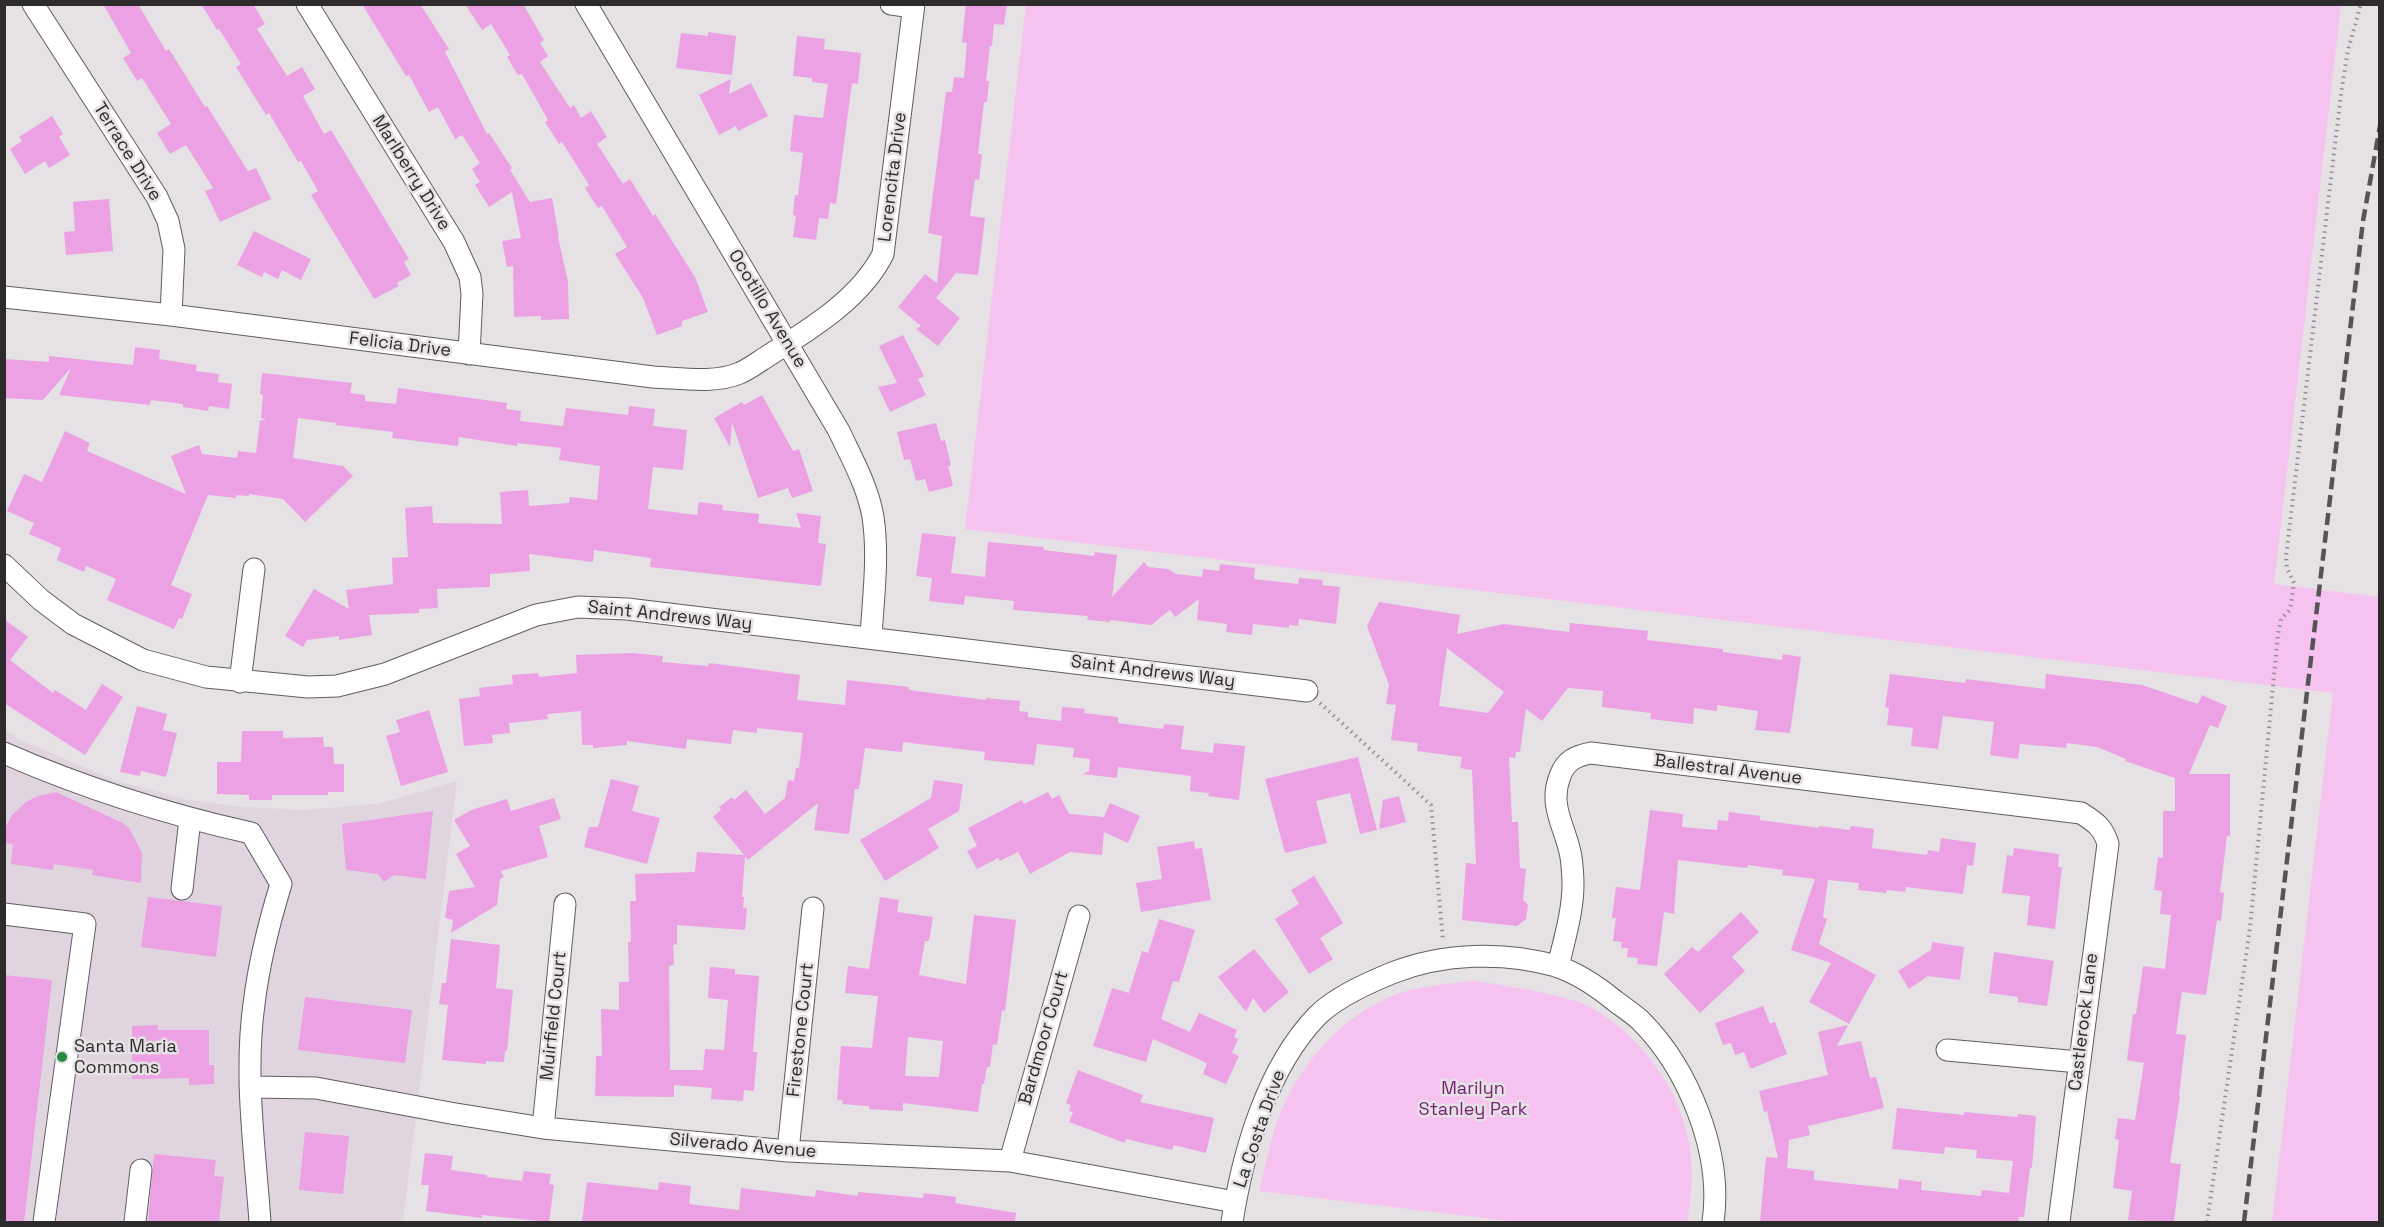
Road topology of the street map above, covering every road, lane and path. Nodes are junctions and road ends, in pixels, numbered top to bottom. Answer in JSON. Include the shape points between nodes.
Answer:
{"nodes":[{"id":1,"x":33,"y":4,"type":"edge"},
{"id":2,"x":307,"y":4,"type":"edge"},
{"id":3,"x":891,"y":4,"type":"edge"},
{"id":4,"x":2361,"y":4,"type":"edge"},
{"id":5,"x":914,"y":6,"type":"edge"},
{"id":6,"x":595,"y":8,"type":"edge"},
{"id":7,"x":4,"y":297,"type":"edge"},
{"id":8,"x":171,"y":315,"type":"junction"},
{"id":9,"x":788,"y":343,"type":"junction"},
{"id":10,"x":469,"y":354,"type":"junction"},
{"id":11,"x":4,"y":565,"type":"edge"},
{"id":12,"x":254,"y":569,"type":"dead end"},
{"id":13,"x":871,"y":638,"type":"junction"},
{"id":14,"x":240,"y":682,"type":"junction"},
{"id":15,"x":1307,"y":691,"type":"joint"},
{"id":16,"x":4,"y":753,"type":"edge"},
{"id":17,"x":190,"y":819,"type":"junction"},
{"id":18,"x":2099,"y":824,"type":"joint"},
{"id":19,"x":182,"y":889,"type":"dead end"},
{"id":20,"x":565,"y":904,"type":"dead end"},
{"id":21,"x":813,"y":908,"type":"dead end"},
{"id":22,"x":4,"y":914,"type":"edge"},
{"id":23,"x":1079,"y":916,"type":"dead end"},
{"id":24,"x":1444,"y":960,"type":"junction"},
{"id":25,"x":1558,"y":967,"type":"junction"},
{"id":26,"x":1947,"y":1050,"type":"dead end"},
{"id":27,"x":2079,"y":1062,"type":"junction"},
{"id":28,"x":250,"y":1087,"type":"junction"},
{"id":29,"x":543,"y":1128,"type":"junction"},
{"id":30,"x":788,"y":1151,"type":"junction"},
{"id":31,"x":1010,"y":1161,"type":"junction"},
{"id":32,"x":141,"y":1170,"type":"dead end"},
{"id":33,"x":1233,"y":1212,"type":"edge"},
{"id":34,"x":44,"y":1222,"type":"edge"},
{"id":35,"x":135,"y":1222,"type":"edge"},
{"id":36,"x":260,"y":1222,"type":"edge"},
{"id":37,"x":1713,"y":1222,"type":"edge"},
{"id":38,"x":2059,"y":1222,"type":"edge"},
{"id":39,"x":2207,"y":1222,"type":"edge"}],
"edges":[{"from":1,"to":8,"type":"street","name":"Terrace Drive","via":[[157,197],[174,249]]},
{"from":2,"to":10,"type":"street","name":"Marlberry Drive","via":[[454,242],[470,277]]},
{"from":3,"to":5,"type":"street"},
{"from":4,"to":39,"type":"path","via":[[2341,94],[2286,556],[2294,583],[2293,597],[2278,634],[2250,928]]},
{"from":5,"to":9,"type":"street","name":"Lorencita Drive","via":[[883,254],[874,272],[842,304]]},
{"from":6,"to":9,"type":"street","name":"Ocotillo Avenue"},
{"from":7,"to":8,"type":"street","name":"Felicia Drive"},
{"from":8,"to":10,"type":"street","name":"Felicia Drive"},
{"from":9,"to":10,"type":"street","name":"Felicia Drive","via":[[740,373],[715,379],[653,377]]},
{"from":9,"to":13,"type":"street","name":"Ocotillo Avenue","via":[[839,431],[865,488],[873,517],[876,555]]},
{"from":11,"to":14,"type":"street","name":"Saint Andrews Way","via":[[73,624],[143,660]]},
{"from":12,"to":14,"type":"street"},
{"from":13,"to":14,"type":"street","name":"Saint Andrews Way","via":[[627,609],[578,607],[536,615],[385,674],[337,686]]},
{"from":13,"to":15,"type":"street","name":"Saint Andrews Way"},
{"from":15,"to":24,"type":"path","via":[[1431,805]]},
{"from":16,"to":17,"type":"street","via":[[66,780]]},
{"from":17,"to":19,"type":"street"},
{"from":17,"to":28,"type":"street","via":[[251,833],[281,884],[267,931],[254,1005]]},
{"from":18,"to":25,"type":"street","name":"Ballestral Avenue","via":[[2081,813],[1591,753],[1575,757],[1564,766],[1555,788],[1557,812],[1571,856],[1573,886]]},
{"from":18,"to":27,"type":"street","name":"Castlerock Lane","via":[[2108,844]]},
{"from":20,"to":29,"type":"street","name":"Muirfield Court"},
{"from":21,"to":30,"type":"street","name":"Firestone Court"},
{"from":22,"to":34,"type":"street","via":[[85,924]]},
{"from":23,"to":31,"type":"street","name":"Bardmoor Court"},
{"from":24,"to":25,"type":"street","name":"La Costa Drive","via":[[1466,956],[1520,958]]},
{"from":24,"to":33,"type":"street","name":"La Costa Drive","via":[[1414,965],[1363,985],[1319,1014],[1291,1047],[1272,1082]]},
{"from":25,"to":37,"type":"street","name":"La Costa Drive","via":[[1598,988],[1640,1020],[1673,1061],[1698,1108],[1712,1158]]},
{"from":26,"to":27,"type":"street"},
{"from":27,"to":38,"type":"street","name":"Castlerock Lane"},
{"from":28,"to":29,"type":"street","name":"Silverado Avenue","via":[[316,1088]]},
{"from":28,"to":36,"type":"street"},
{"from":29,"to":30,"type":"street","name":"Silverado Avenue"},
{"from":30,"to":31,"type":"street","name":"Silverado Avenue"},
{"from":31,"to":33,"type":"street","name":"Silverado Avenue"},
{"from":32,"to":35,"type":"street"}]}
